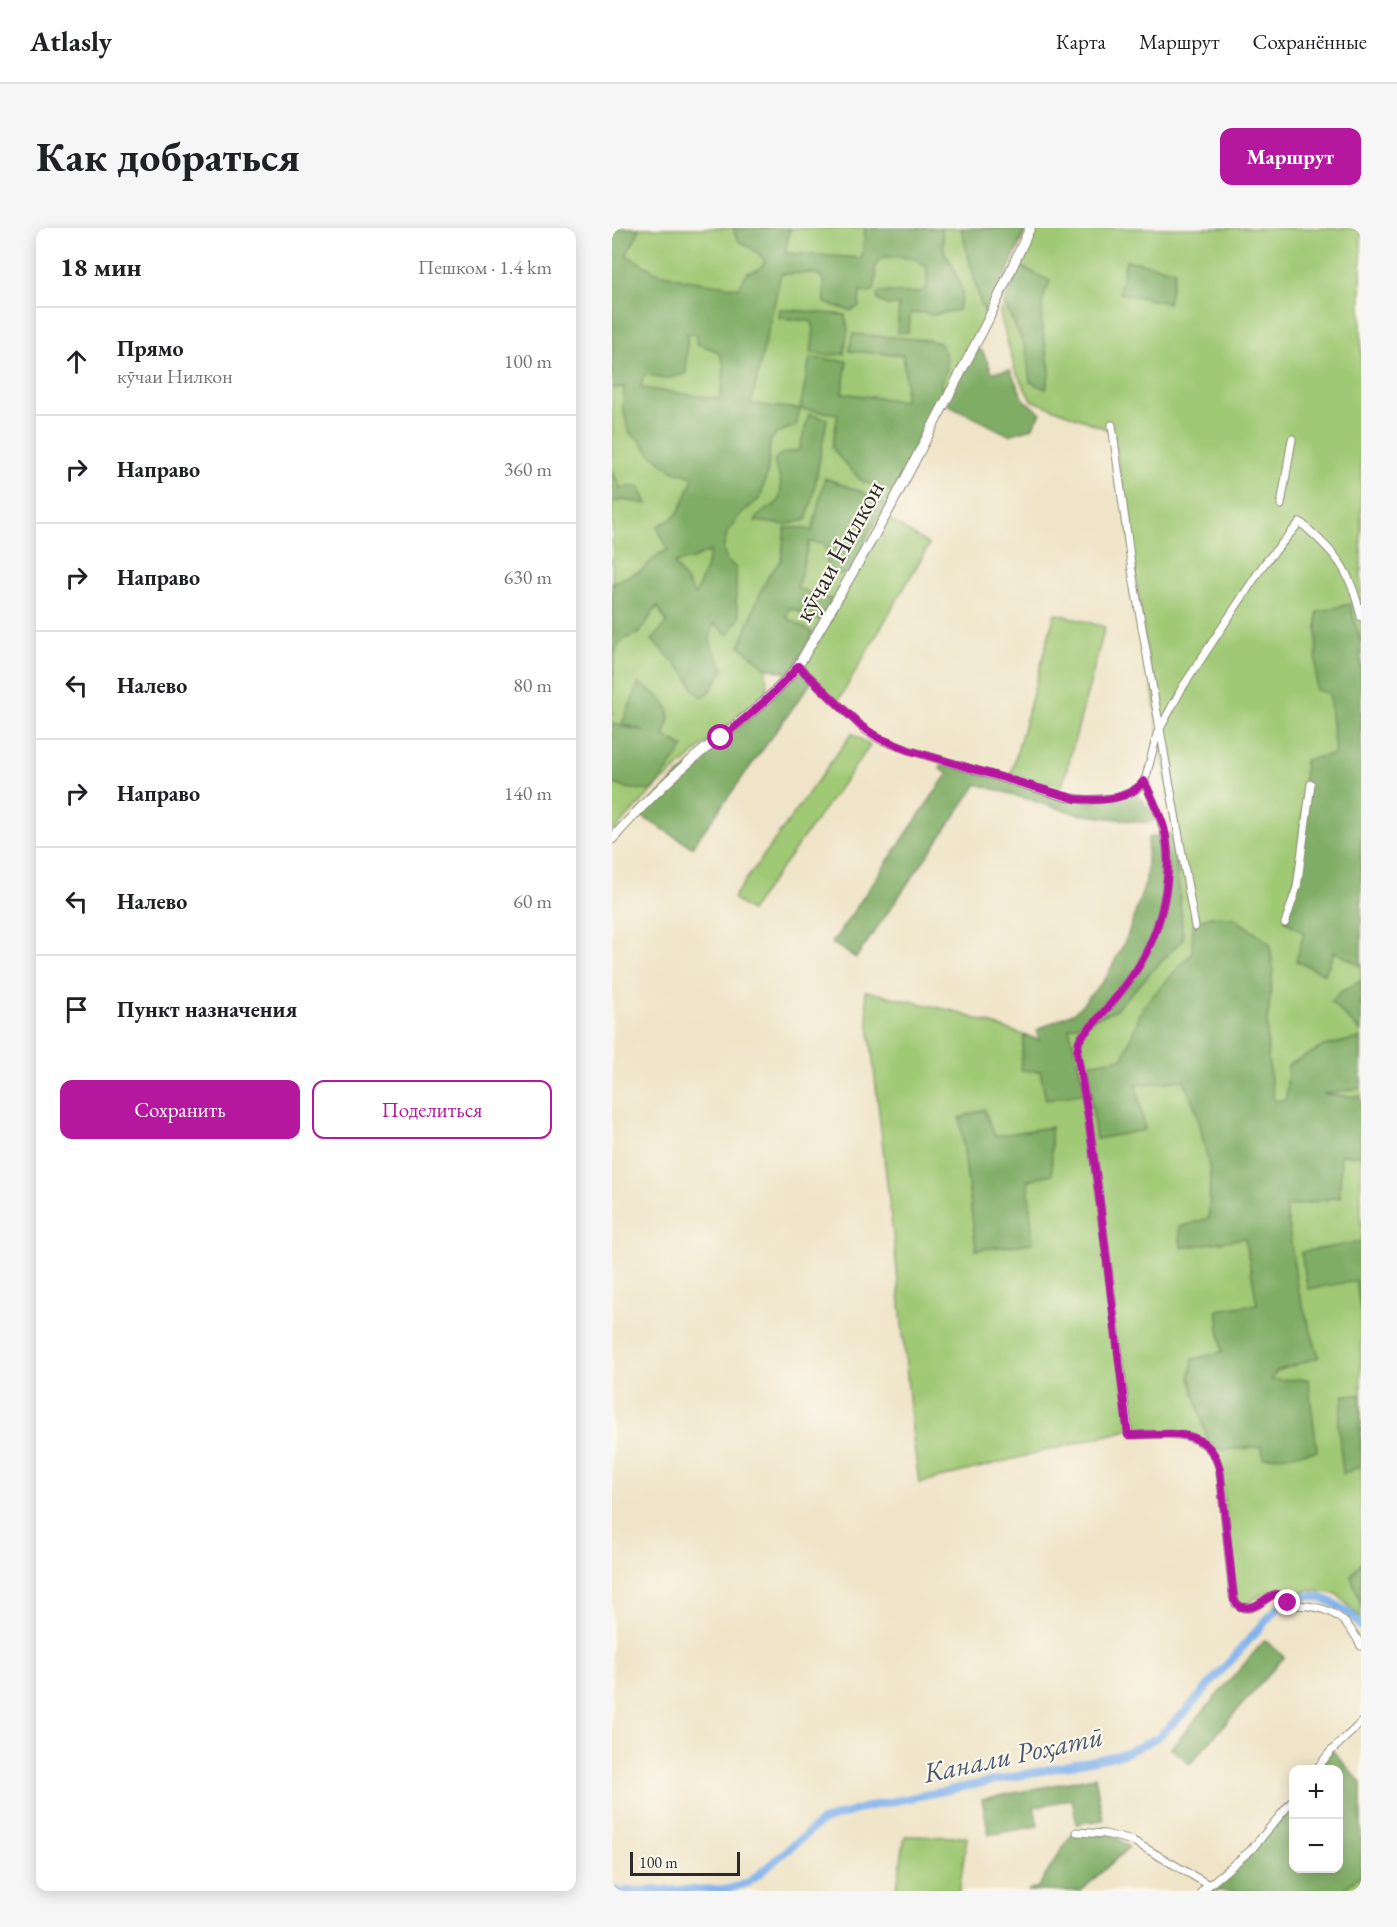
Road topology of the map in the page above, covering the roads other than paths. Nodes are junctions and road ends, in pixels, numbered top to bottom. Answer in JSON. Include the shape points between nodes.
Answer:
{"nodes":[{"id":1,"x":1030,"y":228,"type":"edge"},
{"id":2,"x":1112,"y":425,"type":"dead end"},
{"id":3,"x":1292,"y":440,"type":"dead end"},
{"id":4,"x":1281,"y":505,"type":"dead end"},
{"id":5,"x":1361,"y":617,"type":"edge"},
{"id":6,"x":798,"y":666,"type":"junction"},
{"id":7,"x":1160,"y":727,"type":"junction"},
{"id":8,"x":1144,"y":781,"type":"junction"},
{"id":9,"x":1311,"y":784,"type":"dead end"},
{"id":10,"x":612,"y":839,"type":"edge"},
{"id":11,"x":1285,"y":923,"type":"dead end"},
{"id":12,"x":1195,"y":927,"type":"dead end"},
{"id":13,"x":1361,"y":1646,"type":"edge"},
{"id":14,"x":1361,"y":1723,"type":"edge"},
{"id":15,"x":1320,"y":1765,"type":"edge"},
{"id":16,"x":1289,"y":1804,"type":"edge"},
{"id":17,"x":1077,"y":1832,"type":"dead end"},
{"id":18,"x":1209,"y":1885,"type":"junction"},
{"id":19,"x":1202,"y":1891,"type":"edge"}],
"edges":[{"from":1,"to":6,"type":"street","name":"кӯчаи Нилкон","via":[[988,320],[889,510]]},
{"from":2,"to":7,"type":"street","via":[[1132,571]]},
{"from":3,"to":4,"type":"street"},
{"from":5,"to":7,"type":"street","via":[[1355,592],[1339,560],[1300,522],[1264,564]]},
{"from":6,"to":8,"type":"street","via":[[865,730],[908,750],[1076,799],[1121,796]]},
{"from":6,"to":10,"type":"street","name":"кӯчаи Нилкон","via":[[761,705],[660,788]]},
{"from":7,"to":8,"type":"street"},
{"from":7,"to":12,"type":"street"},
{"from":8,"to":13,"type":"street","via":[[1162,824],[1169,860],[1160,920],[1137,970],[1083,1035],[1077,1052],[1128,1435],[1187,1436],[1211,1448],[1220,1471],[1234,1600],[1239,1606],[1250,1609],[1277,1594],[1289,1605],[1315,1606],[1336,1615]]},
{"from":9,"to":11,"type":"street","via":[[1298,887]]},
{"from":14,"to":15,"type":"street"},
{"from":16,"to":18,"type":"street","via":[[1251,1850]]},
{"from":17,"to":18,"type":"street","via":[[1133,1841]]},
{"from":18,"to":19,"type":"street"}]}
